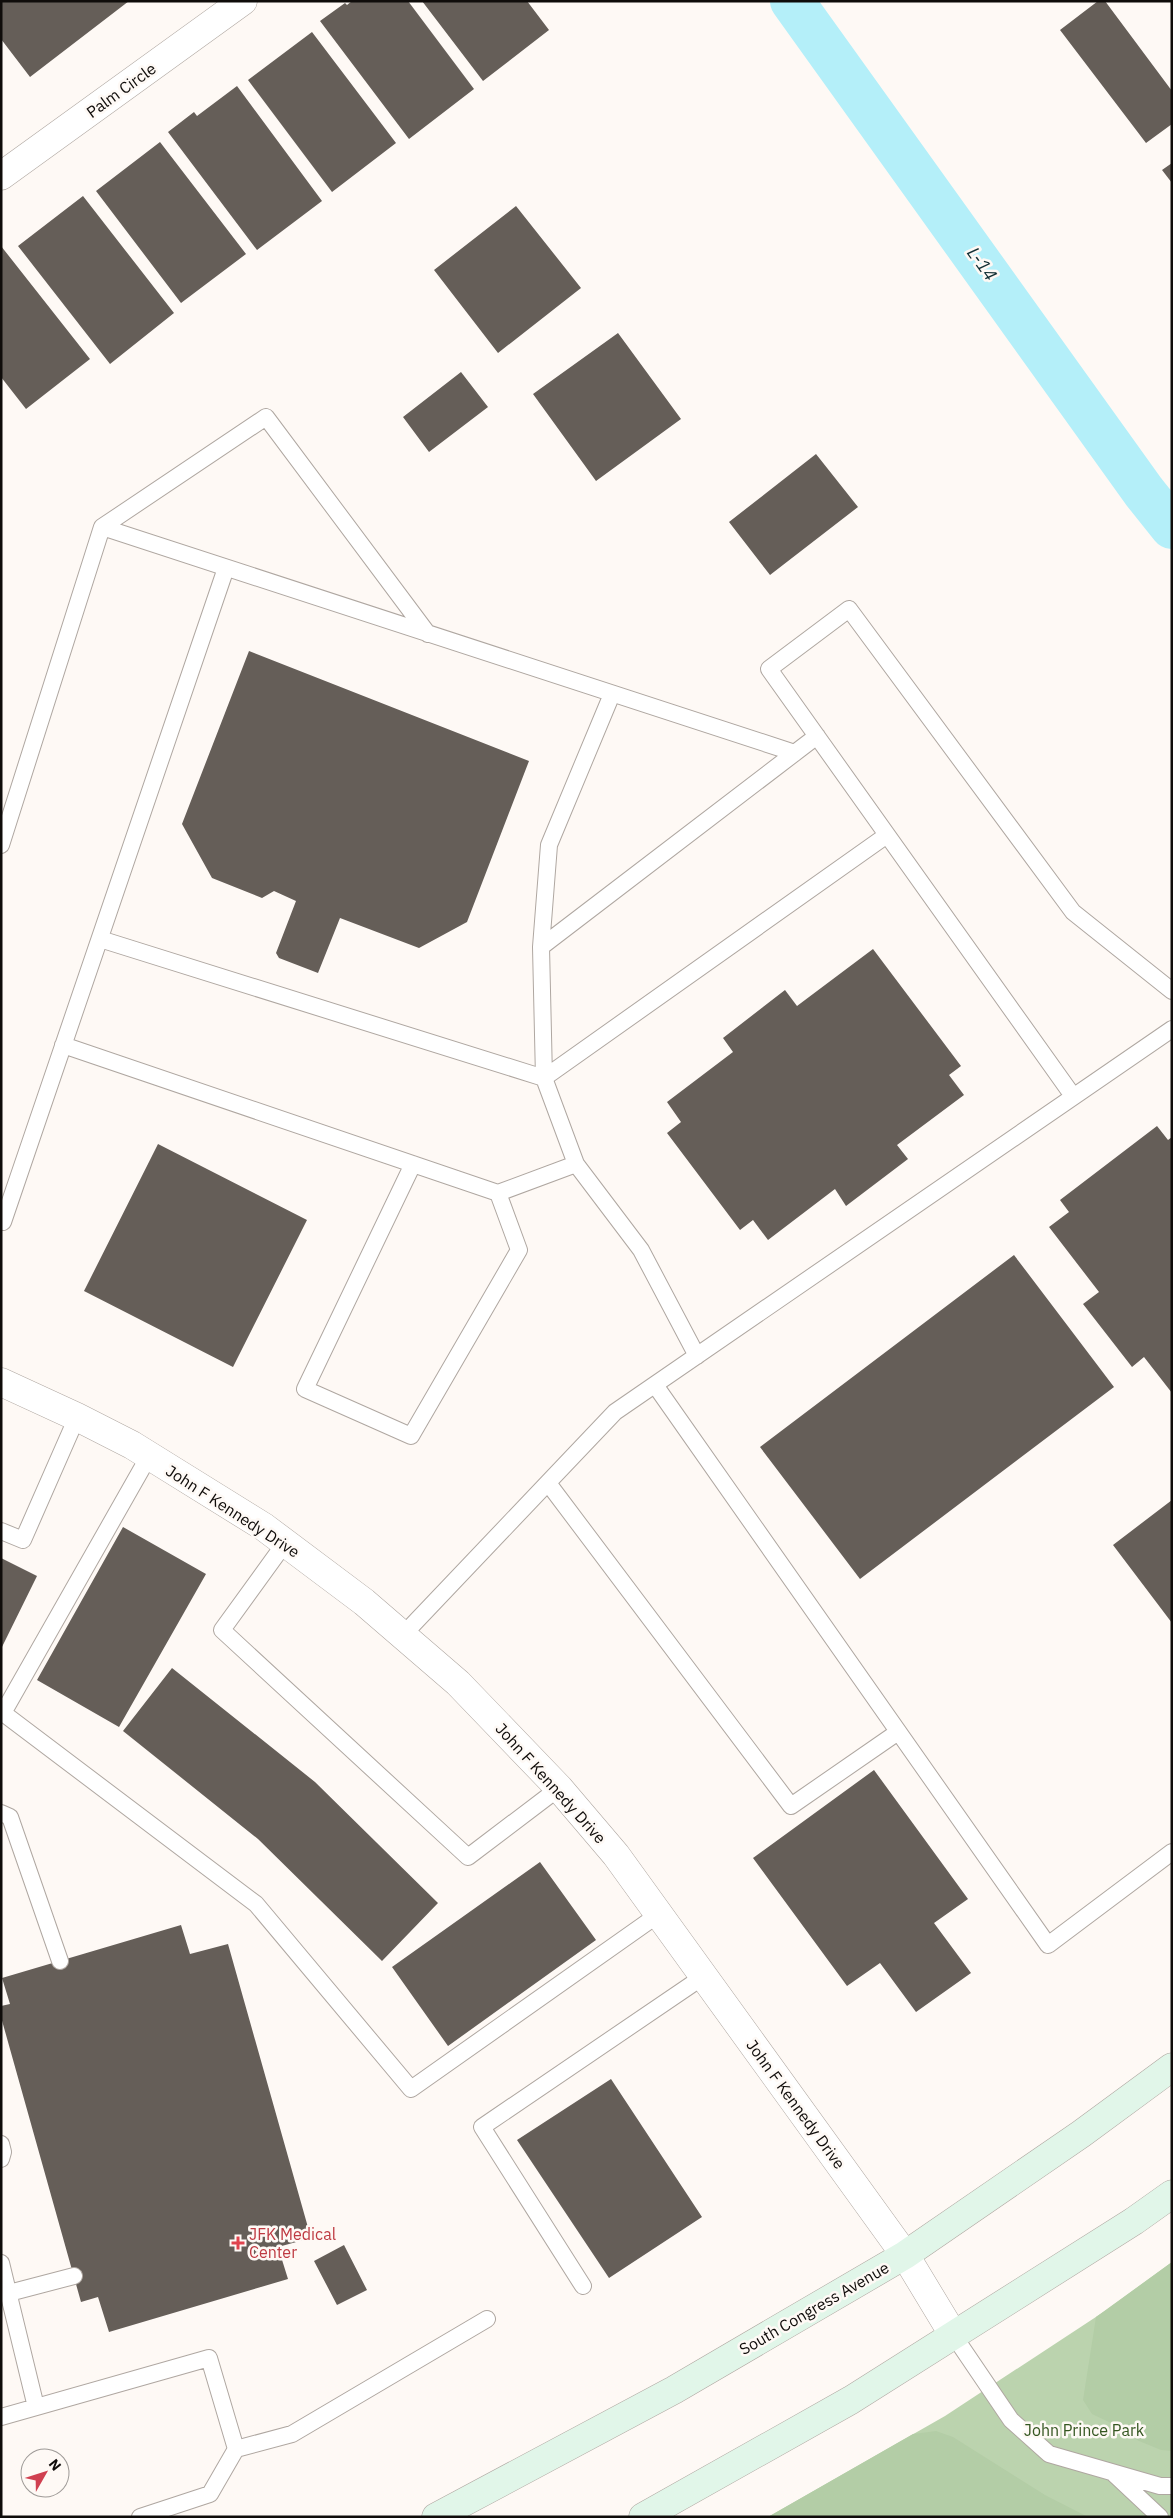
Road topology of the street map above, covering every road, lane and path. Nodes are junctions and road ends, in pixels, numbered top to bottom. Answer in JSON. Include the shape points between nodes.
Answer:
{"nodes":[{"id":1,"x":240,"y":2,"type":"edge"},
{"id":2,"x":1,"y":176,"type":"edge"},
{"id":3,"x":102,"y":527,"type":"junction"},
{"id":4,"x":226,"y":568,"type":"junction"},
{"id":5,"x":428,"y":634,"type":"junction"},
{"id":6,"x":612,"y":694,"type":"junction"},
{"id":7,"x":817,"y":736,"type":"junction"},
{"id":8,"x":795,"y":753,"type":"junction"},
{"id":9,"x":886,"y":835,"type":"junction"},
{"id":10,"x":1,"y":845,"type":"edge"},
{"id":11,"x":100,"y":939,"type":"junction"},
{"id":12,"x":541,"y":947,"type":"junction"},
{"id":13,"x":1172,"y":991,"type":"edge"},
{"id":14,"x":1172,"y":1028,"type":"edge"},
{"id":15,"x":63,"y":1045,"type":"junction"},
{"id":16,"x":544,"y":1078,"type":"junction"},
{"id":17,"x":1073,"y":1096,"type":"junction"},
{"id":18,"x":413,"y":1164,"type":"junction"},
{"id":19,"x":576,"y":1164,"type":"junction"},
{"id":20,"x":498,"y":1193,"type":"junction"},
{"id":21,"x":2,"y":1224,"type":"edge"},
{"id":22,"x":697,"y":1356,"type":"junction"},
{"id":23,"x":1,"y":1382,"type":"edge"},
{"id":24,"x":655,"y":1385,"type":"junction"},
{"id":25,"x":77,"y":1417,"type":"junction"},
{"id":26,"x":150,"y":1456,"type":"junction"},
{"id":27,"x":548,"y":1483,"type":"junction"},
{"id":28,"x":1,"y":1531,"type":"edge"},
{"id":29,"x":285,"y":1543,"type":"junction"},
{"id":30,"x":403,"y":1635,"type":"junction"},
{"id":31,"x":898,"y":1732,"type":"junction"},
{"id":32,"x":559,"y":1788,"type":"junction"},
{"id":33,"x":1,"y":1813,"type":"edge"},
{"id":34,"x":1172,"y":1852,"type":"edge"},
{"id":35,"x":659,"y":1914,"type":"junction"},
{"id":36,"x":60,"y":1961,"type":"dead end"},
{"id":37,"x":704,"y":1976,"type":"junction"},
{"id":38,"x":1172,"y":2067,"type":"edge"},
{"id":39,"x":1,"y":2144,"type":"edge"},
{"id":40,"x":1,"y":2159,"type":"edge"},
{"id":41,"x":1172,"y":2194,"type":"edge"},
{"id":42,"x":905,"y":2255,"type":"junction"},
{"id":43,"x":1,"y":2262,"type":"edge"},
{"id":44,"x":74,"y":2276,"type":"dead end"},
{"id":45,"x":583,"y":2286,"type":"dead end"},
{"id":46,"x":9,"y":2293,"type":"junction"},
{"id":47,"x":487,"y":2319,"type":"dead end"},
{"id":48,"x":954,"y":2336,"type":"junction"},
{"id":49,"x":36,"y":2407,"type":"junction"},
{"id":50,"x":1,"y":2417,"type":"edge"},
{"id":51,"x":236,"y":2449,"type":"junction"},
{"id":52,"x":1111,"y":2472,"type":"junction"},
{"id":53,"x":1172,"y":2486,"type":"edge"},
{"id":54,"x":140,"y":2517,"type":"edge"},
{"id":55,"x":436,"y":2517,"type":"edge"},
{"id":56,"x":643,"y":2517,"type":"edge"},
{"id":57,"x":1160,"y":2517,"type":"edge"}],
"edges":[{"from":1,"to":2,"type":"street","name":"Palm Circle"},
{"from":3,"to":4,"type":"lane"},
{"from":3,"to":5,"type":"lane","via":[[266,417]]},
{"from":3,"to":10,"type":"lane"},
{"from":4,"to":5,"type":"lane"},
{"from":4,"to":11,"type":"lane"},
{"from":5,"to":6,"type":"lane"},
{"from":6,"to":8,"type":"lane"},
{"from":6,"to":12,"type":"lane","via":[[548,845]]},
{"from":7,"to":8,"type":"lane"},
{"from":7,"to":9,"type":"lane"},
{"from":7,"to":13,"type":"lane","via":[[769,669],[849,609],[1073,912]]},
{"from":8,"to":12,"type":"lane"},
{"from":9,"to":16,"type":"lane"},
{"from":9,"to":17,"type":"lane"},
{"from":11,"to":15,"type":"lane"},
{"from":11,"to":16,"type":"lane"},
{"from":12,"to":16,"type":"lane"},
{"from":14,"to":17,"type":"lane"},
{"from":15,"to":18,"type":"lane"},
{"from":15,"to":21,"type":"lane"},
{"from":16,"to":19,"type":"lane"},
{"from":17,"to":22,"type":"lane"},
{"from":18,"to":20,"type":"lane"},
{"from":18,"to":20,"type":"lane","via":[[305,1390],[412,1436],[519,1250]]},
{"from":19,"to":20,"type":"lane"},
{"from":19,"to":22,"type":"lane","via":[[641,1250]]},
{"from":22,"to":24,"type":"lane"},
{"from":23,"to":25,"type":"street","name":"John F Kennedy Drive"},
{"from":24,"to":27,"type":"lane","via":[[615,1412]]},
{"from":24,"to":31,"type":"lane"},
{"from":25,"to":26,"type":"street","name":"John F Kennedy Drive"},
{"from":25,"to":28,"type":"lane","via":[[23,1540]]},
{"from":26,"to":29,"type":"street","name":"John F Kennedy Drive"},
{"from":26,"to":35,"type":"lane","via":[[3,1714],[256,1904],[411,2089]]},
{"from":27,"to":30,"type":"lane"},
{"from":27,"to":31,"type":"lane","via":[[791,1806]]},
{"from":29,"to":30,"type":"street","name":"John F Kennedy Drive"},
{"from":29,"to":32,"type":"lane","via":[[222,1630],[468,1857]]},
{"from":30,"to":32,"type":"street","name":"John F Kennedy Drive","via":[[458,1683]]},
{"from":31,"to":34,"type":"lane","via":[[1048,1945]]},
{"from":32,"to":35,"type":"street","name":"John F Kennedy Drive","via":[[616,1855]]},
{"from":33,"to":36,"type":"lane","via":[[10,1817]]},
{"from":35,"to":37,"type":"street","name":"John F Kennedy Drive"},
{"from":37,"to":42,"type":"street","name":"John F Kennedy Drive"},
{"from":37,"to":45,"type":"lane","via":[[482,2127]]},
{"from":38,"to":42,"type":"main road","name":"South Congress Avenue"},
{"from":39,"to":40,"type":"lane","via":[[4,2152]]},
{"from":41,"to":48,"type":"main road"},
{"from":42,"to":48,"type":"street","name":"John F Kennedy Drive"},
{"from":42,"to":55,"type":"main road","name":"South Congress Avenue","via":[[674,2390]]},
{"from":43,"to":46,"type":"lane"},
{"from":44,"to":46,"type":"lane"},
{"from":46,"to":49,"type":"lane"},
{"from":47,"to":51,"type":"lane","via":[[292,2434]]},
{"from":48,"to":52,"type":"lane","via":[[1011,2420],[1049,2454]]},
{"from":48,"to":56,"type":"main road","via":[[851,2400]]},
{"from":49,"to":50,"type":"lane"},
{"from":49,"to":51,"type":"lane","via":[[209,2358]]},
{"from":51,"to":54,"type":"lane","via":[[210,2494]]},
{"from":52,"to":53,"type":"lane","via":[[1160,2486]]},
{"from":52,"to":57,"type":"lane"}]}
